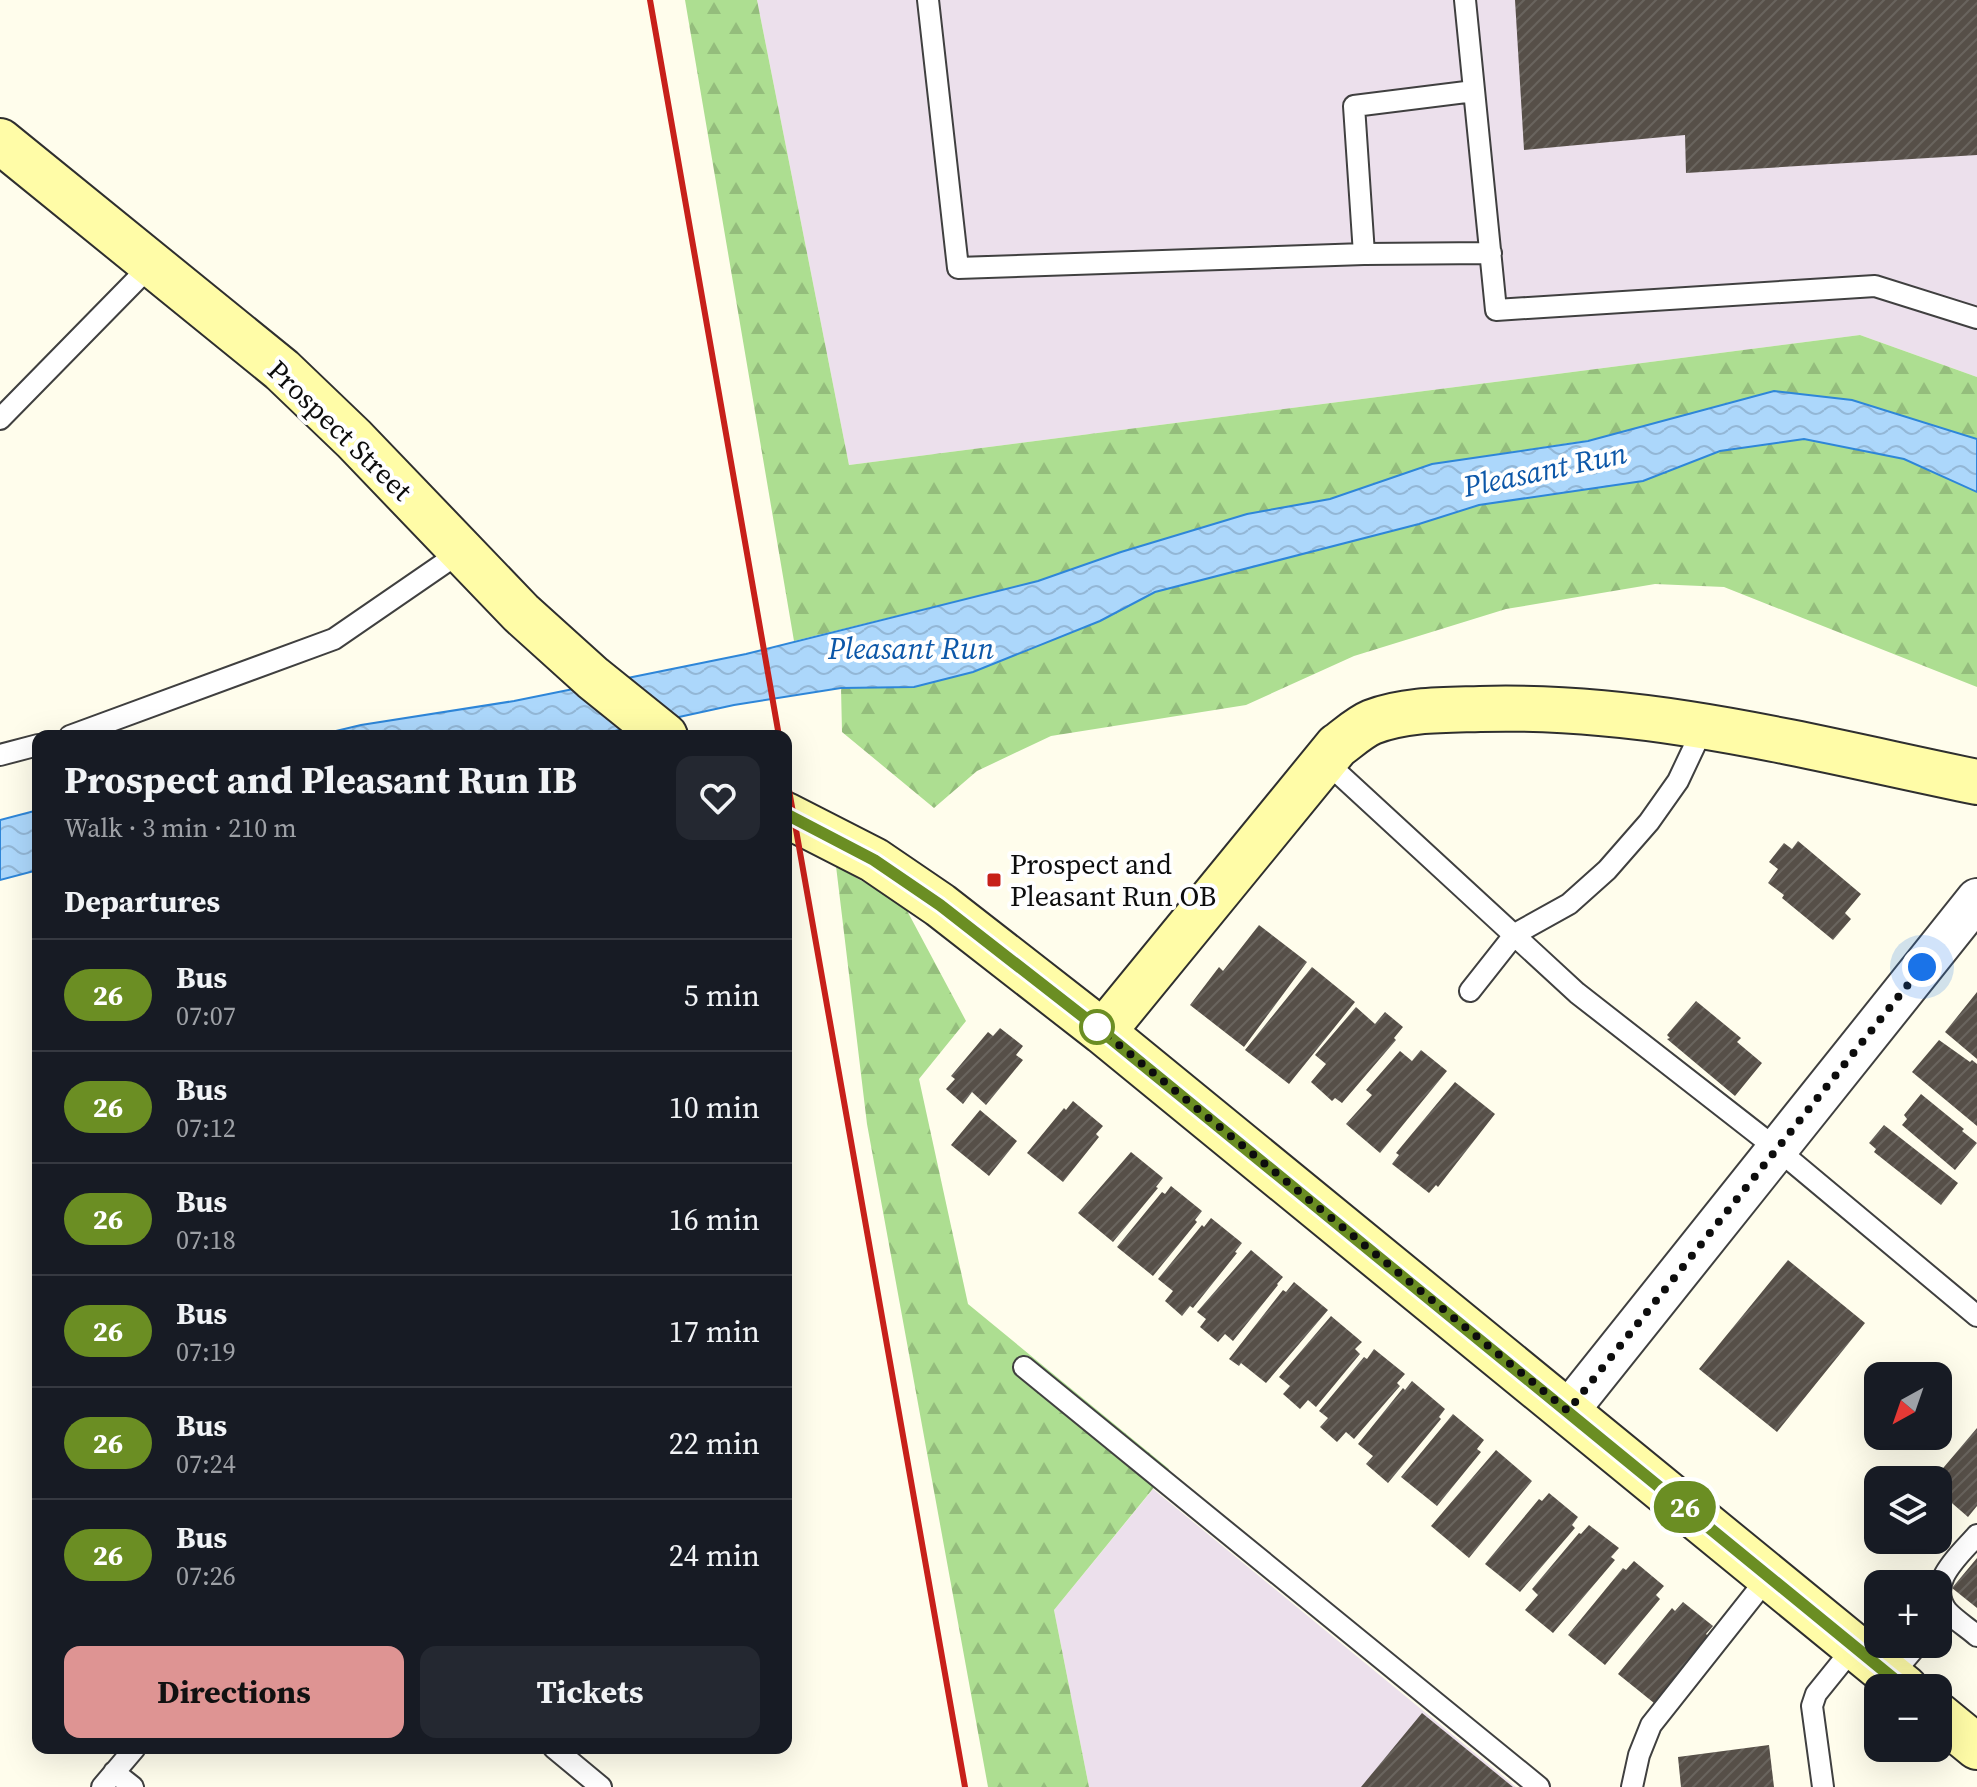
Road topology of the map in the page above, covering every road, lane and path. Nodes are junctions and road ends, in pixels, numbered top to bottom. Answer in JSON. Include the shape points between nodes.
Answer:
{"nodes":[{"id":1,"x":928,"y":0,"type":"edge"},
{"id":2,"x":1465,"y":0,"type":"edge"},
{"id":3,"x":1474,"y":91,"type":"junction"},
{"id":4,"x":0,"y":141,"type":"edge"},
{"id":5,"x":1491,"y":253,"type":"junction"},
{"id":6,"x":1364,"y":254,"type":"junction"},
{"id":7,"x":152,"y":264,"type":"junction"},
{"id":8,"x":1977,"y":318,"type":"edge"},
{"id":9,"x":0,"y":419,"type":"edge"},
{"id":10,"x":462,"y":551,"type":"junction"},
{"id":11,"x":1704,"y":726,"type":"junction"},
{"id":12,"x":86,"y":730,"type":"edge"},
{"id":13,"x":658,"y":730,"type":"edge"},
{"id":14,"x":32,"y":747,"type":"edge"},
{"id":15,"x":0,"y":755,"type":"edge"},
{"id":16,"x":1325,"y":761,"type":"junction"},
{"id":17,"x":1977,"y":782,"type":"edge"},
{"id":18,"x":792,"y":818,"type":"edge"},
{"id":19,"x":1977,"y":899,"type":"edge"},
{"id":20,"x":1515,"y":934,"type":"junction"},
{"id":21,"x":1470,"y":991,"type":"dead end"},
{"id":22,"x":1103,"y":1032,"type":"junction"},
{"id":23,"x":1777,"y":1149,"type":"junction"},
{"id":24,"x":1977,"y":1316,"type":"edge"},
{"id":25,"x":1024,"y":1367,"type":"dead end"},
{"id":26,"x":1568,"y":1411,"type":"junction"},
{"id":27,"x":1977,"y":1535,"type":"edge"},
{"id":28,"x":1949,"y":1570,"type":"edge"},
{"id":29,"x":1769,"y":1576,"type":"junction"},
{"id":30,"x":1952,"y":1621,"type":"edge"},
{"id":31,"x":1977,"y":1636,"type":"edge"},
{"id":32,"x":1854,"y":1647,"type":"junction"},
{"id":33,"x":1904,"y":1669,"type":"edge"},
{"id":34,"x":1952,"y":1726,"type":"edge"},
{"id":35,"x":1977,"y":1747,"type":"edge"},
{"id":36,"x":130,"y":1754,"type":"edge"},
{"id":37,"x":561,"y":1754,"type":"edge"},
{"id":38,"x":108,"y":1780,"type":"edge"},
{"id":39,"x":133,"y":1787,"type":"edge"},
{"id":40,"x":601,"y":1787,"type":"edge"},
{"id":41,"x":1539,"y":1787,"type":"edge"},
{"id":42,"x":1632,"y":1787,"type":"edge"},
{"id":43,"x":1823,"y":1787,"type":"edge"}],
"edges":[{"from":1,"to":6,"type":"lane","via":[[958,268]]},
{"from":2,"to":3,"type":"lane"},
{"from":3,"to":5,"type":"lane"},
{"from":3,"to":6,"type":"lane","via":[[1354,106]]},
{"from":4,"to":7,"type":"main road","name":"Prospect Street"},
{"from":5,"to":6,"type":"lane"},
{"from":5,"to":8,"type":"lane","via":[[1496,310],[1875,286]]},
{"from":7,"to":9,"type":"lane"},
{"from":7,"to":10,"type":"main road","name":"Prospect Street","via":[[282,370]]},
{"from":10,"to":12,"type":"lane","via":[[334,639]]},
{"from":10,"to":13,"type":"main road","name":"Prospect Street","via":[[521,613]]},
{"from":11,"to":16,"type":"main road","via":[[1559,710],[1429,710],[1371,723]]},
{"from":11,"to":17,"type":"main road"},
{"from":11,"to":20,"type":"lane","via":[[1678,781],[1607,870],[1569,904]]},
{"from":14,"to":15,"type":"lane"},
{"from":16,"to":20,"type":"lane"},
{"from":16,"to":22,"type":"main road"},
{"from":18,"to":22,"type":"main road","via":[[874,860],[940,905]]},
{"from":19,"to":23,"type":"street"},
{"from":20,"to":21,"type":"lane"},
{"from":20,"to":23,"type":"lane","via":[[1577,993]]},
{"from":22,"to":26,"type":"main road"},
{"from":23,"to":24,"type":"lane"},
{"from":23,"to":26,"type":"street"},
{"from":25,"to":41,"type":"lane"},
{"from":26,"to":29,"type":"main road"},
{"from":27,"to":28,"type":"lane"},
{"from":29,"to":32,"type":"main road"},
{"from":29,"to":42,"type":"lane","via":[[1651,1725]]},
{"from":30,"to":31,"type":"lane"},
{"from":32,"to":33,"type":"main road"},
{"from":32,"to":43,"type":"lane","via":[[1812,1706]]},
{"from":34,"to":35,"type":"main road"},
{"from":36,"to":38,"type":"lane"},
{"from":37,"to":40,"type":"lane"},
{"from":38,"to":39,"type":"lane"}]}
